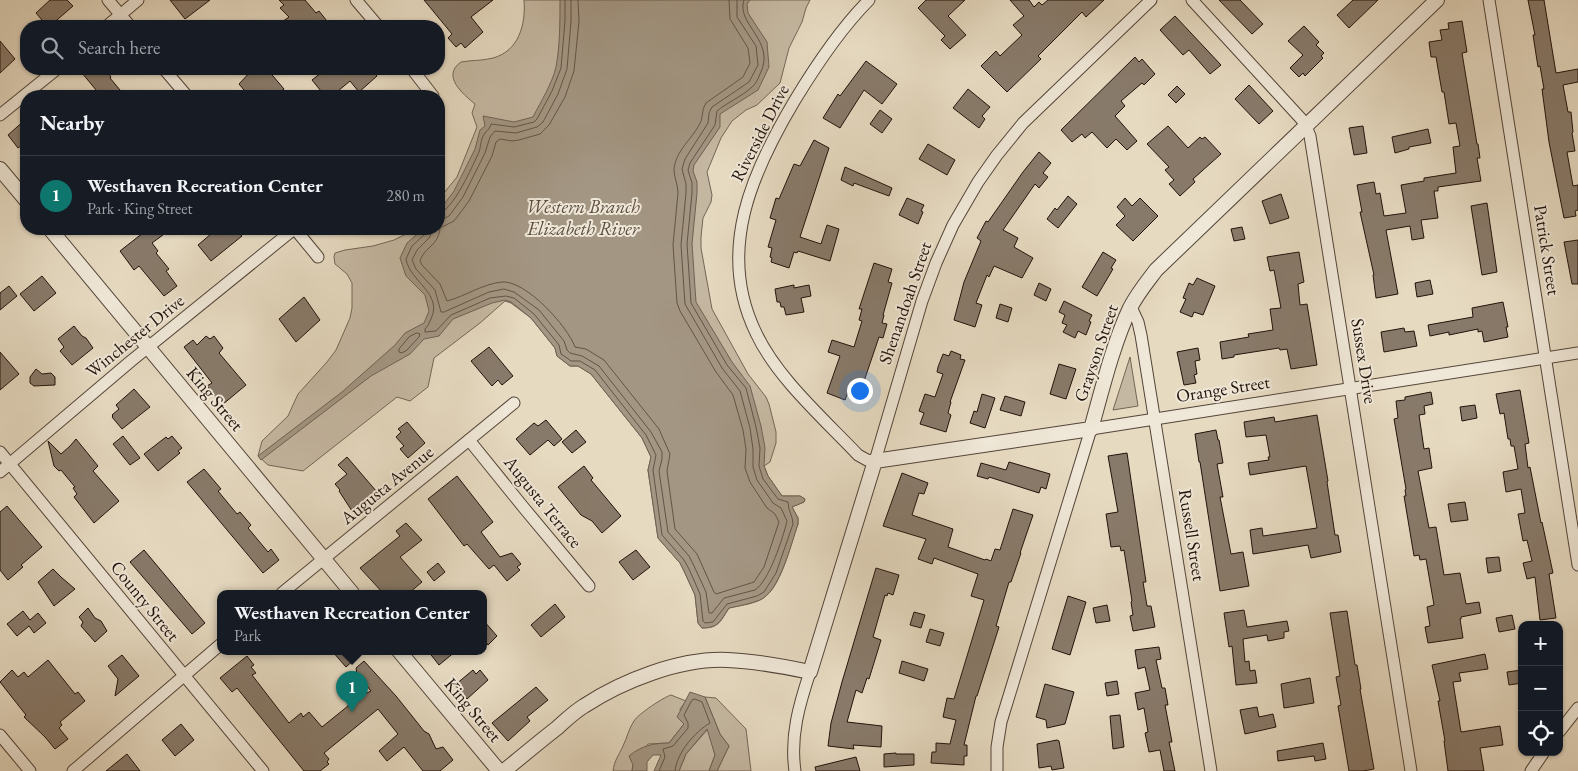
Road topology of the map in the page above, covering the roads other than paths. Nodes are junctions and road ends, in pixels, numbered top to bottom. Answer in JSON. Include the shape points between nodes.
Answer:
{"nodes":[{"id":1,"x":108,"y":0,"type":"edge"},
{"id":2,"x":138,"y":0,"type":"edge"},
{"id":3,"x":356,"y":0,"type":"edge"},
{"id":4,"x":869,"y":0,"type":"edge"},
{"id":5,"x":1151,"y":0,"type":"edge"},
{"id":6,"x":1192,"y":0,"type":"edge"},
{"id":7,"x":1437,"y":0,"type":"edge"},
{"id":8,"x":1489,"y":0,"type":"edge"},
{"id":9,"x":120,"y":15,"type":"junction"},
{"id":10,"x":114,"y":20,"type":"edge"},
{"id":11,"x":125,"y":20,"type":"edge"},
{"id":12,"x":373,"y":20,"type":"edge"},
{"id":13,"x":50,"y":75,"type":"edge"},
{"id":14,"x":169,"y":75,"type":"edge"},
{"id":15,"x":417,"y":75,"type":"edge"},
{"id":16,"x":31,"y":90,"type":"edge"},
{"id":17,"x":182,"y":90,"type":"edge"},
{"id":18,"x":429,"y":90,"type":"edge"},
{"id":19,"x":20,"y":99,"type":"edge"},
{"id":20,"x":0,"y":115,"type":"edge"},
{"id":21,"x":1306,"y":125,"type":"junction"},
{"id":22,"x":0,"y":169,"type":"edge"},
{"id":23,"x":20,"y":193,"type":"edge"},
{"id":24,"x":55,"y":235,"type":"edge"},
{"id":25,"x":288,"y":235,"type":"edge"},
{"id":26,"x":300,"y":235,"type":"edge"},
{"id":27,"x":318,"y":257,"type":"dead end"},
{"id":28,"x":1131,"y":307,"type":"junction"},
{"id":29,"x":148,"y":348,"type":"junction"},
{"id":30,"x":1578,"y":353,"type":"edge"},
{"id":31,"x":1546,"y":358,"type":"junction"},
{"id":32,"x":1350,"y":388,"type":"junction"},
{"id":33,"x":514,"y":403,"type":"dead end"},
{"id":34,"x":1155,"y":419,"type":"junction"},
{"id":35,"x":1091,"y":429,"type":"junction"},
{"id":36,"x":470,"y":440,"type":"junction"},
{"id":37,"x":0,"y":452,"type":"edge"},
{"id":38,"x":875,"y":462,"type":"junction"},
{"id":39,"x":10,"y":464,"type":"junction"},
{"id":40,"x":0,"y":472,"type":"edge"},
{"id":41,"x":324,"y":559,"type":"junction"},
{"id":42,"x":1578,"y":565,"type":"edge"},
{"id":43,"x":589,"y":586,"type":"dead end"},
{"id":44,"x":286,"y":590,"type":"edge"},
{"id":45,"x":350,"y":590,"type":"edge"},
{"id":46,"x":217,"y":647,"type":"edge"},
{"id":47,"x":402,"y":655,"type":"edge"},
{"id":48,"x":810,"y":672,"type":"junction"},
{"id":49,"x":183,"y":675,"type":"junction"},
{"id":50,"x":1578,"y":708,"type":"edge"},
{"id":51,"x":1563,"y":727,"type":"edge"},
{"id":52,"x":0,"y":735,"type":"edge"},
{"id":53,"x":1541,"y":756,"type":"edge"},
{"id":54,"x":30,"y":771,"type":"edge"},
{"id":55,"x":73,"y":771,"type":"edge"},
{"id":56,"x":264,"y":771,"type":"edge"},
{"id":57,"x":499,"y":771,"type":"edge"},
{"id":58,"x":504,"y":771,"type":"edge"},
{"id":59,"x":795,"y":771,"type":"edge"},
{"id":60,"x":996,"y":771,"type":"edge"},
{"id":61,"x":1211,"y":771,"type":"edge"},
{"id":62,"x":1411,"y":771,"type":"edge"},
{"id":63,"x":1531,"y":771,"type":"edge"}],
"edges":[{"from":1,"to":9,"type":"street"},
{"from":2,"to":9,"type":"street"},
{"from":3,"to":12,"type":"street"},
{"from":4,"to":38,"type":"street","name":"Riverside Drive","via":[[804,85],[758,169],[742,220],[739,263],[748,315],[769,355],[858,455]]},
{"from":5,"to":38,"type":"street","name":"Shenandoah Street","via":[[1023,123],[978,182],[953,225],[922,301]]},
{"from":6,"to":21,"type":"street","name":"Sussex Drive"},
{"from":7,"to":21,"type":"street","name":"Grayson Street"},
{"from":8,"to":31,"type":"street","name":"Patrick Street"},
{"from":9,"to":10,"type":"street"},
{"from":9,"to":11,"type":"street"},
{"from":13,"to":16,"type":"street"},
{"from":14,"to":17,"type":"street"},
{"from":15,"to":18,"type":"street"},
{"from":19,"to":20,"type":"street"},
{"from":21,"to":28,"type":"street","name":"Grayson Street","via":[[1156,270]]},
{"from":21,"to":32,"type":"street","name":"Sussex Drive","via":[[1312,145]]},
{"from":22,"to":23,"type":"street"},
{"from":24,"to":29,"type":"street","name":"King Street"},
{"from":25,"to":29,"type":"street","name":"Winchester Drive"},
{"from":26,"to":27,"type":"street"},
{"from":28,"to":34,"type":"street","name":"Russell Street","via":[[1141,335]]},
{"from":28,"to":35,"type":"street","name":"Grayson Street","via":[[1121,328]]},
{"from":29,"to":39,"type":"street","name":"Winchester Drive"},
{"from":29,"to":41,"type":"street","name":"King Street"},
{"from":30,"to":31,"type":"street","name":"Orange Street"},
{"from":31,"to":32,"type":"street","name":"Orange Street"},
{"from":31,"to":42,"type":"street","name":"Patrick Street"},
{"from":32,"to":34,"type":"street","name":"Orange Street"},
{"from":32,"to":62,"type":"street","name":"Sussex Drive"},
{"from":33,"to":36,"type":"street","name":"Augusta Avenue"},
{"from":34,"to":35,"type":"street","name":"Orange Street"},
{"from":34,"to":61,"type":"street","name":"Russell Street"},
{"from":35,"to":38,"type":"street","name":"Orange Street"},
{"from":35,"to":60,"type":"street","name":"Grayson Street","via":[[1001,722]]},
{"from":36,"to":41,"type":"street","name":"Augusta Avenue"},
{"from":36,"to":43,"type":"street","name":"Augusta Terrace"},
{"from":37,"to":39,"type":"street","name":"County Street"},
{"from":38,"to":48,"type":"street","name":"Shenandoah Street"},
{"from":39,"to":40,"type":"street","name":"Winchester Drive"},
{"from":39,"to":49,"type":"street","name":"County Street"},
{"from":41,"to":44,"type":"street","name":"Augusta Avenue"},
{"from":41,"to":45,"type":"street","name":"King Street"},
{"from":46,"to":49,"type":"street"},
{"from":47,"to":57,"type":"street","name":"King Street"},
{"from":48,"to":58,"type":"street","via":[[726,660],[658,671],[606,692],[582,707]]},
{"from":48,"to":59,"type":"street","name":"Shenandoah Street","via":[[798,707],[794,734]]},
{"from":49,"to":55,"type":"street"},
{"from":49,"to":56,"type":"street","name":"County Street"},
{"from":50,"to":51,"type":"street"},
{"from":52,"to":54,"type":"street"},
{"from":53,"to":63,"type":"street"}]}
